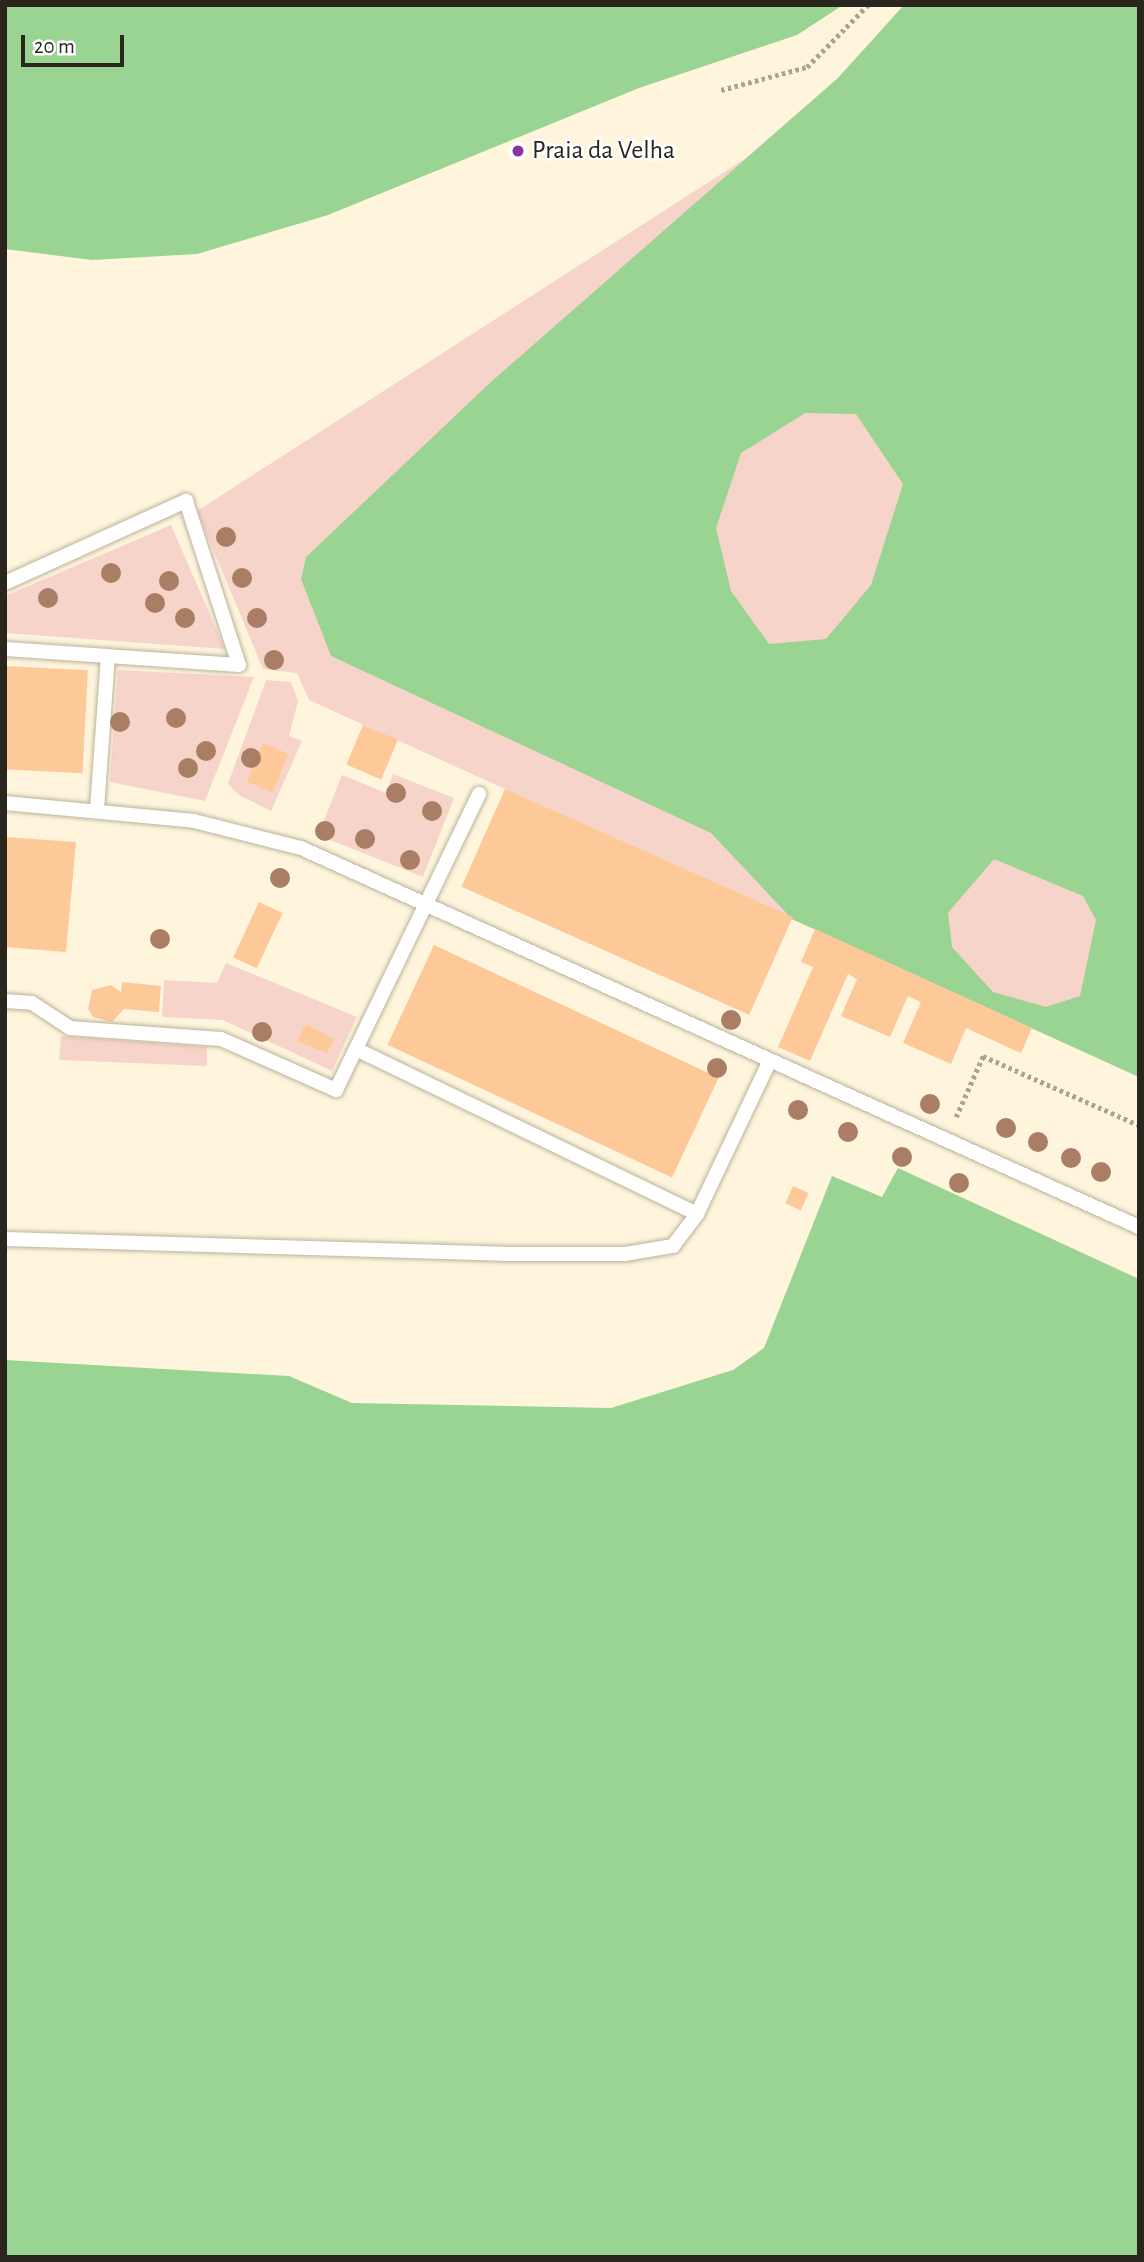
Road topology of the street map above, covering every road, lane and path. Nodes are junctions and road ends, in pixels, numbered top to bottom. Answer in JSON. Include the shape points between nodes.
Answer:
{"nodes":[{"id":1,"x":868,"y":5,"type":"edge"},
{"id":2,"x":721,"y":90,"type":"dead end"},
{"id":3,"x":5,"y":583,"type":"edge"},
{"id":4,"x":5,"y":649,"type":"edge"},
{"id":5,"x":108,"y":656,"type":"junction"},
{"id":6,"x":479,"y":794,"type":"dead end"},
{"id":7,"x":5,"y":803,"type":"edge"},
{"id":8,"x":97,"y":809,"type":"junction"},
{"id":9,"x":425,"y":905,"type":"junction"},
{"id":10,"x":5,"y":1001,"type":"edge"},
{"id":11,"x":356,"y":1049,"type":"junction"},
{"id":12,"x":770,"y":1060,"type":"junction"},
{"id":13,"x":1139,"y":1125,"type":"edge"},
{"id":14,"x":945,"y":1140,"type":"junction"},
{"id":15,"x":697,"y":1214,"type":"junction"},
{"id":16,"x":1139,"y":1227,"type":"edge"},
{"id":17,"x":5,"y":1239,"type":"edge"}],
"edges":[{"from":1,"to":2,"type":"path","via":[[807,67]]},
{"from":3,"to":5,"type":"lane","via":[[186,501],[239,665]]},
{"from":4,"to":5,"type":"lane"},
{"from":5,"to":8,"type":"lane"},
{"from":6,"to":9,"type":"lane"},
{"from":7,"to":8,"type":"lane"},
{"from":8,"to":9,"type":"lane","via":[[194,821],[301,848]]},
{"from":9,"to":11,"type":"lane"},
{"from":9,"to":12,"type":"lane"},
{"from":10,"to":11,"type":"lane","via":[[32,1003],[70,1028],[220,1038],[336,1090]]},
{"from":11,"to":15,"type":"lane"},
{"from":12,"to":14,"type":"lane"},
{"from":12,"to":15,"type":"lane"},
{"from":13,"to":14,"type":"path","via":[[984,1056]]},
{"from":14,"to":16,"type":"lane"},
{"from":15,"to":17,"type":"lane","via":[[673,1246],[625,1254]]}]}
